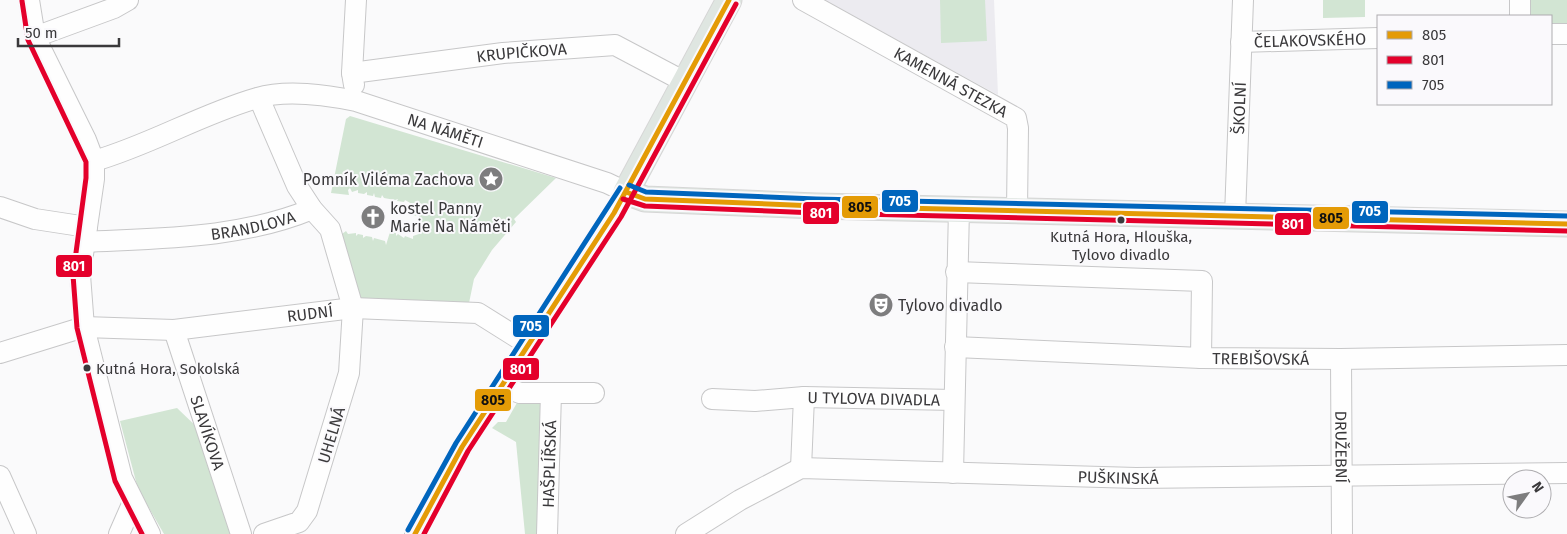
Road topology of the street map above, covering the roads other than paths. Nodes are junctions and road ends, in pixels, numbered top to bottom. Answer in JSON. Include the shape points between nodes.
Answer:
{"nodes":[{"id":1,"x":29,"y":0,"type":"edge"},
{"id":2,"x":128,"y":0,"type":"edge"},
{"id":3,"x":356,"y":0,"type":"edge"},
{"id":4,"x":729,"y":0,"type":"edge"},
{"id":5,"x":803,"y":0,"type":"edge"},
{"id":6,"x":1243,"y":0,"type":"edge"},
{"id":7,"x":1520,"y":0,"type":"edge"},
{"id":8,"x":1520,"y":15,"type":"edge"},
{"id":9,"x":1552,"y":34,"type":"edge"},
{"id":10,"x":1567,"y":34,"type":"edge"},
{"id":11,"x":35,"y":37,"type":"junction"},
{"id":12,"x":1377,"y":38,"type":"edge"},
{"id":13,"x":1241,"y":42,"type":"junction"},
{"id":14,"x":352,"y":73,"type":"junction"},
{"id":15,"x":685,"y":82,"type":"junction"},
{"id":16,"x":258,"y":98,"type":"junction"},
{"id":17,"x":356,"y":102,"type":"junction"},
{"id":18,"x":94,"y":161,"type":"junction"},
{"id":19,"x":626,"y":192,"type":"junction"},
{"id":20,"x":0,"y":207,"type":"edge"},
{"id":21,"x":312,"y":209,"type":"junction"},
{"id":22,"x":959,"y":209,"type":"junction"},
{"id":23,"x":1017,"y":210,"type":"junction"},
{"id":24,"x":1235,"y":216,"type":"junction"},
{"id":25,"x":1567,"y":224,"type":"edge"},
{"id":26,"x":86,"y":234,"type":"junction"},
{"id":27,"x":956,"y":272,"type":"junction"},
{"id":28,"x":353,"y":308,"type":"junction"},
{"id":29,"x":84,"y":326,"type":"junction"},
{"id":30,"x":174,"y":330,"type":"junction"},
{"id":31,"x":529,"y":345,"type":"junction"},
{"id":32,"x":955,"y":347,"type":"junction"},
{"id":33,"x":0,"y":353,"type":"edge"},
{"id":34,"x":1567,"y":355,"type":"edge"},
{"id":35,"x":1201,"y":358,"type":"junction"},
{"id":36,"x":1341,"y":358,"type":"junction"},
{"id":37,"x":501,"y":386,"type":"junction"},
{"id":38,"x":552,"y":393,"type":"junction"},
{"id":39,"x":594,"y":393,"type":"dead end"},
{"id":40,"x":804,"y":398,"type":"junction"},
{"id":41,"x":712,"y":399,"type":"dead end"},
{"id":42,"x":954,"y":400,"type":"junction"},
{"id":43,"x":800,"y":468,"type":"junction"},
{"id":44,"x":953,"y":473,"type":"junction"},
{"id":45,"x":1567,"y":473,"type":"edge"},
{"id":46,"x":0,"y":476,"type":"edge"},
{"id":47,"x":1342,"y":476,"type":"junction"},
{"id":48,"x":133,"y":502,"type":"junction"},
{"id":49,"x":26,"y":534,"type":"edge"},
{"id":50,"x":119,"y":534,"type":"edge"},
{"id":51,"x":150,"y":534,"type":"edge"},
{"id":52,"x":241,"y":534,"type":"edge"},
{"id":53,"x":264,"y":534,"type":"edge"},
{"id":54,"x":415,"y":534,"type":"edge"},
{"id":55,"x":546,"y":534,"type":"edge"},
{"id":56,"x":686,"y":534,"type":"edge"},
{"id":57,"x":1342,"y":534,"type":"edge"}],
"edges":[{"from":1,"to":11,"type":"street"},
{"from":2,"to":11,"type":"street"},
{"from":3,"to":14,"type":"street"},
{"from":4,"to":15,"type":"main road"},
{"from":5,"to":23,"type":"street","name":"KAMENNÁ STEZKA","via":[[1016,118]]},
{"from":6,"to":13,"type":"street","name":"ŠKOLNÍ"},
{"from":7,"to":8,"type":"street"},
{"from":9,"to":10,"type":"street"},
{"from":11,"to":18,"type":"street"},
{"from":12,"to":13,"type":"street","name":"ČELAKOVSKÉHO"},
{"from":13,"to":24,"type":"street","name":"ŠKOLNÍ"},
{"from":14,"to":15,"type":"street","name":"KRUPIČKOVA","via":[[503,53],[615,45]]},
{"from":14,"to":17,"type":"street"},
{"from":15,"to":19,"type":"main road"},
{"from":16,"to":17,"type":"street","name":"NA NÁMĚTI","via":[[291,94]]},
{"from":16,"to":18,"type":"street","name":"NA NÁMĚTI"},
{"from":16,"to":21,"type":"street","via":[[297,186]]},
{"from":17,"to":19,"type":"street","name":"NA NÁMĚTI","via":[[608,183]]},
{"from":18,"to":26,"type":"street"},
{"from":19,"to":22,"type":"main road","via":[[645,199]]},
{"from":19,"to":31,"type":"street"},
{"from":20,"to":26,"type":"street","name":"BRANDLOVA"},
{"from":21,"to":26,"type":"street","name":"BRANDLOVA","via":[[290,218],[214,234]]},
{"from":21,"to":28,"type":"street","name":"BRANDLOVA","via":[[330,228]]},
{"from":22,"to":23,"type":"main road"},
{"from":22,"to":27,"type":"street"},
{"from":23,"to":24,"type":"main road"},
{"from":24,"to":25,"type":"main road"},
{"from":26,"to":29,"type":"street","via":[[80,275]]},
{"from":27,"to":32,"type":"street"},
{"from":27,"to":35,"type":"street","via":[[1202,281]]},
{"from":28,"to":30,"type":"street","name":"RUDNÍ"},
{"from":28,"to":31,"type":"street","name":"RUDNÍ","via":[[478,314]]},
{"from":28,"to":53,"type":"street","name":"UHELNÁ","via":[[349,373],[307,511],[298,522]]},
{"from":29,"to":30,"type":"street","name":"RUDNÍ"},
{"from":29,"to":33,"type":"street","name":"RUDNÍ"},
{"from":29,"to":48,"type":"street","via":[[122,478]]},
{"from":30,"to":52,"type":"street","name":"SLAVÍKOVA"},
{"from":31,"to":37,"type":"street"},
{"from":32,"to":35,"type":"street","name":"TREBIŠOVSKÁ"},
{"from":32,"to":42,"type":"street"},
{"from":34,"to":36,"type":"street","name":"TREBIŠOVSKÁ"},
{"from":35,"to":36,"type":"street","name":"TREBIŠOVSKÁ"},
{"from":36,"to":47,"type":"street","name":"DRUŽEBNÍ"},
{"from":37,"to":38,"type":"street","via":[[520,393]]},
{"from":37,"to":54,"type":"street","via":[[462,447]]},
{"from":38,"to":39,"type":"street"},
{"from":38,"to":55,"type":"street","name":"HAŠPLÍŘSKÁ"},
{"from":40,"to":41,"type":"street"},
{"from":40,"to":42,"type":"street","name":"U TYLOVA DIVADLA"},
{"from":40,"to":43,"type":"street","name":"U TYLOVA DIVADLA"},
{"from":42,"to":44,"type":"street"},
{"from":43,"to":44,"type":"street","name":"PUŠKINSKÁ"},
{"from":43,"to":56,"type":"street","name":"PUŠKINSKÁ"},
{"from":44,"to":47,"type":"street","name":"PUŠKINSKÁ","via":[[1136,478]]},
{"from":45,"to":47,"type":"street","name":"PUŠKINSKÁ"},
{"from":46,"to":49,"type":"street"},
{"from":47,"to":57,"type":"street","name":"DRUŽEBNÍ"},
{"from":48,"to":50,"type":"street"},
{"from":48,"to":51,"type":"street"}]}
